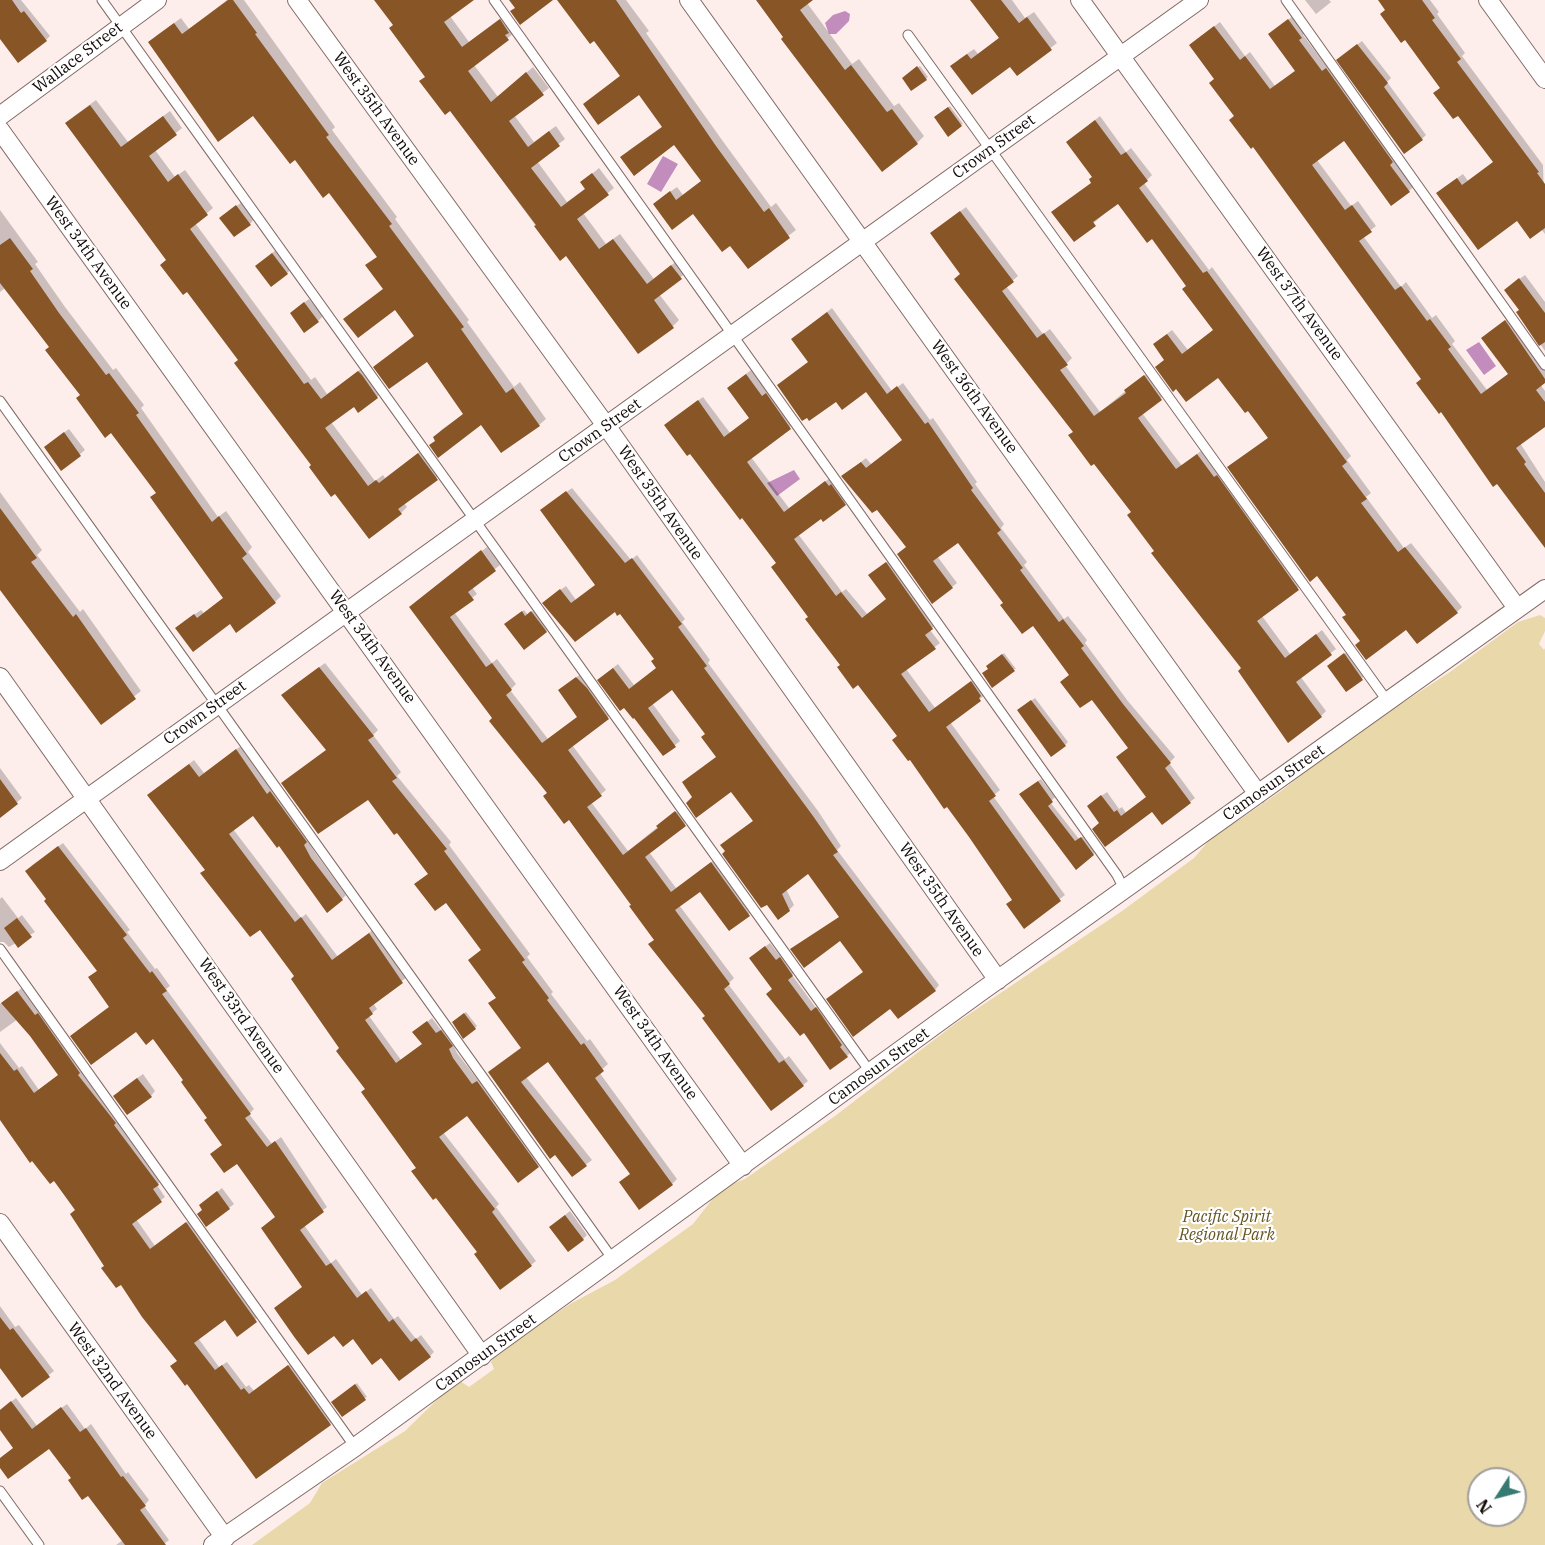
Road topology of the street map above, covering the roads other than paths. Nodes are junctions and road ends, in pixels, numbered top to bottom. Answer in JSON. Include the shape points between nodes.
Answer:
{"nodes":[{"id":1,"x":102,"y":0,"type":"edge"},
{"id":2,"x":157,"y":0,"type":"edge"},
{"id":3,"x":297,"y":0,"type":"edge"},
{"id":4,"x":494,"y":0,"type":"edge"},
{"id":5,"x":688,"y":0,"type":"edge"},
{"id":6,"x":1080,"y":0,"type":"edge"},
{"id":7,"x":1199,"y":0,"type":"edge"},
{"id":8,"x":1286,"y":0,"type":"edge"},
{"id":9,"x":1488,"y":0,"type":"edge"},
{"id":10,"x":120,"y":26,"type":"junction"},
{"id":11,"x":908,"y":35,"type":"dead end"},
{"id":12,"x":1120,"y":56,"type":"junction"},
{"id":13,"x":1545,"y":79,"type":"edge"},
{"id":14,"x":0,"y":116,"type":"edge"},
{"id":15,"x":0,"y":130,"type":"edge"},
{"id":16,"x":991,"y":150,"type":"junction"},
{"id":17,"x":862,"y":242,"type":"junction"},
{"id":18,"x":734,"y":335,"type":"junction"},
{"id":19,"x":1545,"y":365,"type":"edge"},
{"id":20,"x":0,"y":401,"type":"edge"},
{"id":21,"x":607,"y":427,"type":"junction"},
{"id":22,"x":476,"y":520,"type":"junction"},
{"id":23,"x":1545,"y":589,"type":"edge"},
{"id":24,"x":1517,"y":608,"type":"junction"},
{"id":25,"x":348,"y":612,"type":"junction"},
{"id":26,"x":0,"y":677,"type":"edge"},
{"id":27,"x":218,"y":703,"type":"junction"},
{"id":28,"x":1389,"y":703,"type":"junction"},
{"id":29,"x":1258,"y":794,"type":"junction"},
{"id":30,"x":86,"y":798,"type":"junction"},
{"id":31,"x":0,"y":861,"type":"edge"},
{"id":32,"x":1125,"y":891,"type":"junction"},
{"id":33,"x":0,"y":949,"type":"edge"},
{"id":34,"x":998,"y":980,"type":"junction"},
{"id":35,"x":871,"y":1073,"type":"junction"},
{"id":36,"x":743,"y":1166,"type":"junction"},
{"id":37,"x":0,"y":1223,"type":"edge"},
{"id":38,"x":614,"y":1261,"type":"junction"},
{"id":39,"x":482,"y":1356,"type":"junction"},
{"id":40,"x":355,"y":1447,"type":"junction"},
{"id":41,"x":0,"y":1491,"type":"edge"},
{"id":42,"x":219,"y":1541,"type":"edge"},
{"id":43,"x":39,"y":1545,"type":"edge"}],
"edges":[{"from":1,"to":10,"type":"lane"},
{"from":2,"to":10,"type":"street","name":"Wallace Street"},
{"from":3,"to":21,"type":"street","name":"West 35th Avenue"},
{"from":4,"to":18,"type":"lane"},
{"from":5,"to":17,"type":"street","name":"West 36th Avenue"},
{"from":6,"to":12,"type":"street","name":"West 37th Avenue"},
{"from":7,"to":12,"type":"street","name":"Crown Street"},
{"from":8,"to":19,"type":"lane"},
{"from":9,"to":13,"type":"street"},
{"from":10,"to":14,"type":"street","name":"Wallace Street"},
{"from":10,"to":22,"type":"lane"},
{"from":11,"to":16,"type":"lane"},
{"from":12,"to":16,"type":"street","name":"Crown Street"},
{"from":12,"to":24,"type":"street","name":"West 37th Avenue"},
{"from":15,"to":25,"type":"street","name":"West 34th Avenue"},
{"from":16,"to":17,"type":"street","name":"Crown Street"},
{"from":16,"to":28,"type":"lane"},
{"from":17,"to":18,"type":"street","name":"Crown Street"},
{"from":17,"to":29,"type":"street","name":"West 36th Avenue"},
{"from":18,"to":21,"type":"street","name":"Crown Street"},
{"from":18,"to":32,"type":"lane"},
{"from":20,"to":27,"type":"lane"},
{"from":21,"to":22,"type":"street","name":"Crown Street"},
{"from":21,"to":34,"type":"street","name":"West 35th Avenue"},
{"from":22,"to":25,"type":"street","name":"Crown Street"},
{"from":22,"to":35,"type":"lane"},
{"from":23,"to":24,"type":"street","name":"Camosun Street"},
{"from":24,"to":28,"type":"street","name":"Camosun Street"},
{"from":25,"to":27,"type":"street","name":"Crown Street"},
{"from":25,"to":36,"type":"street","name":"West 34th Avenue"},
{"from":26,"to":30,"type":"street","name":"West 33rd Avenue"},
{"from":27,"to":30,"type":"street","name":"Crown Street"},
{"from":27,"to":38,"type":"lane"},
{"from":28,"to":29,"type":"street","name":"Camosun Street"},
{"from":29,"to":32,"type":"street","name":"Camosun Street"},
{"from":30,"to":31,"type":"street","name":"Crown Street"},
{"from":30,"to":39,"type":"street","name":"West 33rd Avenue"},
{"from":32,"to":34,"type":"street","name":"Camosun Street"},
{"from":33,"to":40,"type":"lane"},
{"from":34,"to":35,"type":"street","name":"Camosun Street"},
{"from":35,"to":36,"type":"street","name":"Camosun Street"},
{"from":36,"to":38,"type":"street","name":"Camosun Street"},
{"from":37,"to":42,"type":"street","name":"West 32nd Avenue"},
{"from":38,"to":39,"type":"street","name":"Camosun Street"},
{"from":39,"to":40,"type":"street","name":"Camosun Street"},
{"from":40,"to":42,"type":"street","name":"Camosun Street"},
{"from":41,"to":43,"type":"lane"}]}
